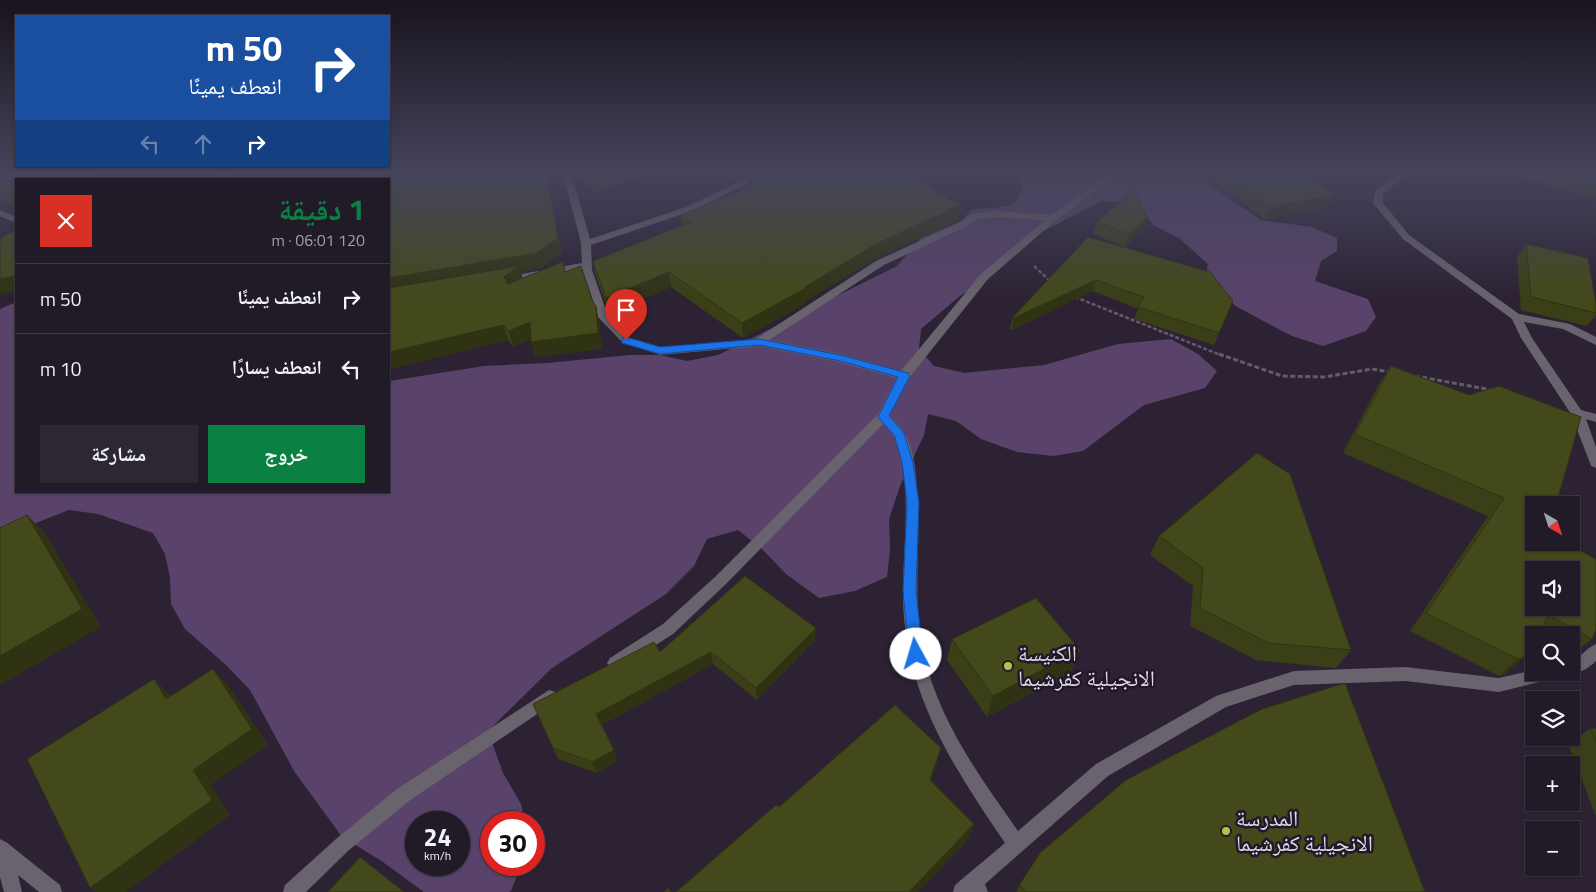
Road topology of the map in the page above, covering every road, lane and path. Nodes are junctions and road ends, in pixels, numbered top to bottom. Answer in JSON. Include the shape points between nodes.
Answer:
{"nodes":[{"id":1,"x":578,"y":215,"type":"edge"},
{"id":2,"x":672,"y":215,"type":"edge"},
{"id":3,"x":989,"y":215,"type":"edge"},
{"id":4,"x":1005,"y":215,"type":"edge"},
{"id":5,"x":1058,"y":215,"type":"edge"},
{"id":6,"x":1388,"y":215,"type":"edge"},
{"id":7,"x":1053,"y":218,"type":"junction"},
{"id":8,"x":586,"y":243,"type":"junction"},
{"id":9,"x":1016,"y":248,"type":"junction"},
{"id":10,"x":586,"y":265,"type":"junction"},
{"id":11,"x":497,"y":281,"type":"edge"},
{"id":12,"x":1054,"y":285,"type":"edge"},
{"id":13,"x":1068,"y":294,"type":"edge"},
{"id":14,"x":1516,"y":317,"type":"junction"},
{"id":15,"x":1596,"y":341,"type":"edge"},
{"id":16,"x":759,"y":342,"type":"junction"},
{"id":17,"x":1399,"y":373,"type":"edge"},
{"id":18,"x":1408,"y":374,"type":"edge"},
{"id":19,"x":904,"y":376,"type":"junction"},
{"id":20,"x":1498,"y":391,"type":"edge"},
{"id":21,"x":1577,"y":413,"type":"junction"},
{"id":22,"x":883,"y":417,"type":"junction"},
{"id":23,"x":1596,"y":418,"type":"edge"},
{"id":24,"x":1596,"y":463,"type":"edge"},
{"id":25,"x":1596,"y":651,"type":"edge"},
{"id":26,"x":1580,"y":664,"type":"edge"},
{"id":27,"x":604,"y":669,"type":"edge"},
{"id":28,"x":1525,"y":679,"type":"edge"},
{"id":29,"x":562,"y":690,"type":"edge"},
{"id":30,"x":1017,"y":845,"type":"junction"},
{"id":31,"x":2,"y":850,"type":"edge"},
{"id":32,"x":972,"y":889,"type":"edge"},
{"id":33,"x":13,"y":892,"type":"edge"},
{"id":34,"x":53,"y":892,"type":"edge"},
{"id":35,"x":292,"y":892,"type":"edge"}],
"edges":[{"from":1,"to":8,"type":"street"},
{"from":2,"to":8,"type":"street"},
{"from":3,"to":16,"type":"street","via":[[975,216],[880,263]]},
{"from":4,"to":7,"type":"street"},
{"from":5,"to":7,"type":"street"},
{"from":6,"to":14,"type":"street","via":[[1406,237]]},
{"from":7,"to":9,"type":"street"},
{"from":8,"to":10,"type":"street"},
{"from":9,"to":12,"type":"path"},
{"from":9,"to":19,"type":"street","via":[[984,277]]},
{"from":10,"to":11,"type":"street"},
{"from":10,"to":16,"type":"street","via":[[603,317],[626,340],[660,351]]},
{"from":13,"to":17,"type":"path","via":[[1282,376],[1324,377],[1372,369]]},
{"from":14,"to":15,"type":"street","via":[[1566,326]]},
{"from":14,"to":21,"type":"street"},
{"from":16,"to":19,"type":"street","via":[[840,358]]},
{"from":18,"to":20,"type":"path"},
{"from":19,"to":22,"type":"street"},
{"from":21,"to":23,"type":"street"},
{"from":21,"to":24,"type":"street"},
{"from":22,"to":27,"type":"street","via":[[668,629]]},
{"from":22,"to":30,"type":"street","via":[[899,433],[908,462],[913,503],[910,591],[916,654],[925,687],[934,711],[970,776]]},
{"from":25,"to":26,"type":"street"},
{"from":28,"to":30,"type":"street","via":[[1499,685],[1405,674],[1294,678],[1222,701],[1102,770]]},
{"from":29,"to":35,"type":"street","via":[[403,795]]},
{"from":30,"to":32,"type":"street"},
{"from":31,"to":33,"type":"street"},
{"from":31,"to":34,"type":"street"}]}
